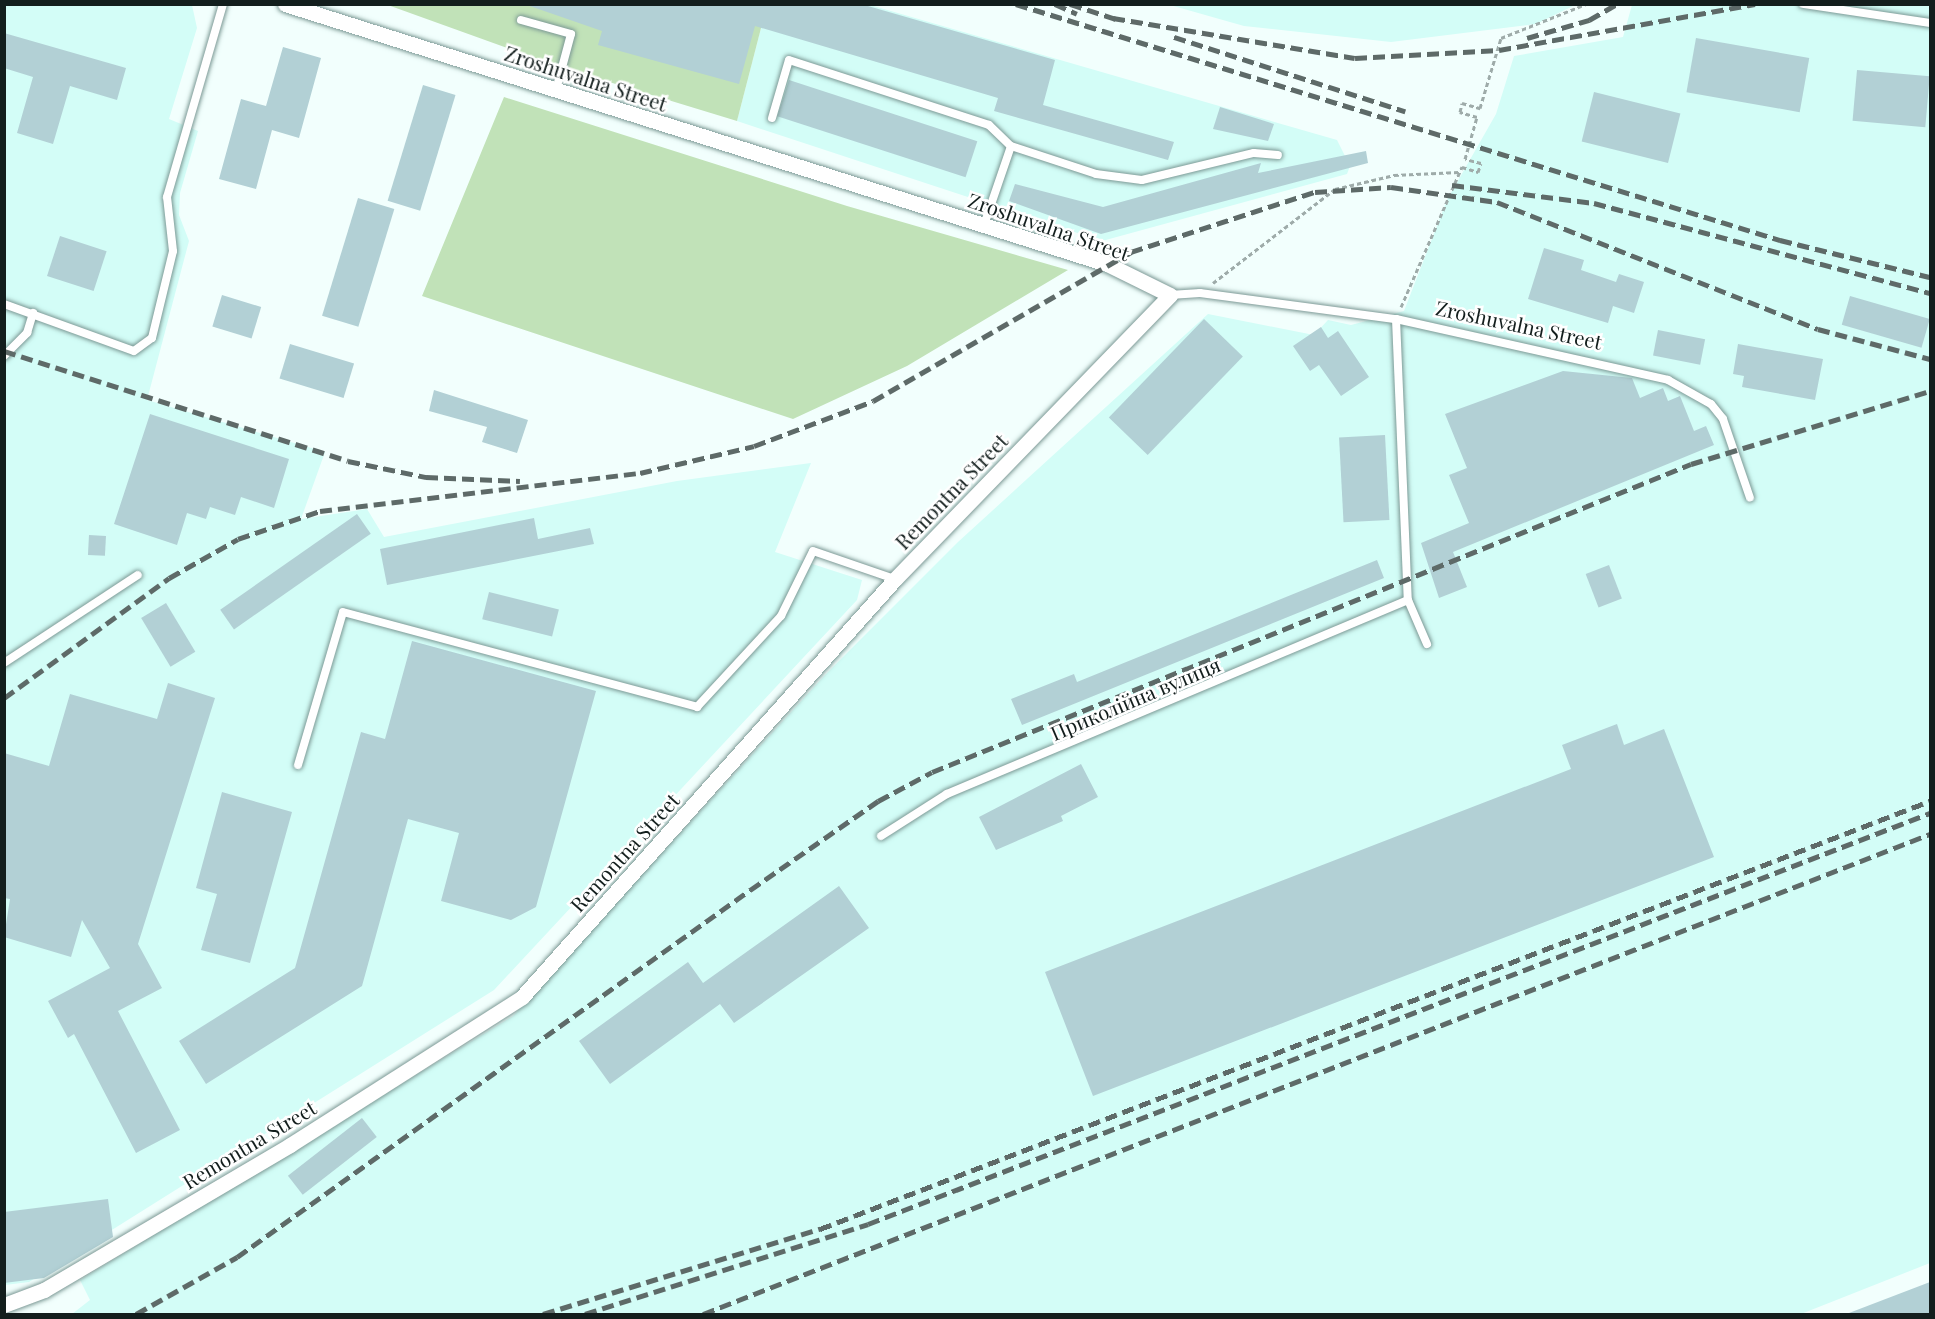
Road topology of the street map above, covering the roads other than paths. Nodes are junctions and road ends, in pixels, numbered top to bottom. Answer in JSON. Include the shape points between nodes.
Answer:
{"nodes":[{"id":1,"x":223,"y":4,"type":"edge"},
{"id":2,"x":285,"y":4,"type":"edge"},
{"id":3,"x":1803,"y":4,"type":"edge"},
{"id":4,"x":521,"y":20,"type":"dead end"},
{"id":5,"x":1930,"y":23,"type":"edge"},
{"id":6,"x":556,"y":90,"type":"junction"},
{"id":7,"x":772,"y":118,"type":"dead end"},
{"id":8,"x":1011,"y":146,"type":"junction"},
{"id":9,"x":1278,"y":155,"type":"dead end"},
{"id":10,"x":984,"y":225,"type":"junction"},
{"id":11,"x":1170,"y":295,"type":"junction"},
{"id":12,"x":4,"y":304,"type":"edge"},
{"id":13,"x":33,"y":313,"type":"junction"},
{"id":14,"x":1396,"y":320,"type":"junction"},
{"id":15,"x":4,"y":356,"type":"edge"},
{"id":16,"x":1750,"y":498,"type":"dead end"},
{"id":17,"x":138,"y":575,"type":"dead end"},
{"id":18,"x":895,"y":579,"type":"junction"},
{"id":19,"x":1408,"y":600,"type":"junction"},
{"id":20,"x":1427,"y":644,"type":"dead end"},
{"id":21,"x":4,"y":663,"type":"edge"},
{"id":22,"x":298,"y":765,"type":"dead end"},
{"id":23,"x":881,"y":836,"type":"dead end"},
{"id":24,"x":4,"y":1305,"type":"edge"}],
"edges":[{"from":1,"to":13,"type":"lane","via":[[167,197],[173,251],[152,338],[134,351]]},
{"from":2,"to":6,"type":"street","name":"Zroshuvalna Street"},
{"from":3,"to":5,"type":"lane"},
{"from":4,"to":6,"type":"lane","via":[[571,34]]},
{"from":6,"to":10,"type":"street","name":"Zroshuvalna Street"},
{"from":7,"to":8,"type":"lane","via":[[789,60],[989,124]]},
{"from":8,"to":9,"type":"lane","via":[[1096,174],[1142,180],[1254,153]]},
{"from":8,"to":10,"type":"lane"},
{"from":10,"to":11,"type":"street","name":"Zroshuvalna Street","via":[[1107,264]]},
{"from":11,"to":14,"type":"lane","name":"Zroshuvalna Street","via":[[1200,293]]},
{"from":11,"to":18,"type":"street","name":"Remontna Street"},
{"from":12,"to":13,"type":"lane"},
{"from":13,"to":15,"type":"lane","via":[[27,333]]},
{"from":14,"to":16,"type":"lane","name":"Zroshuvalna Street","via":[[1668,380],[1711,404],[1723,419]]},
{"from":14,"to":19,"type":"lane"},
{"from":17,"to":21,"type":"lane"},
{"from":18,"to":22,"type":"lane","via":[[813,551],[781,616],[697,707],[343,612]]},
{"from":18,"to":24,"type":"street","name":"Remontna Street","via":[[522,997],[290,1145],[44,1290]]},
{"from":19,"to":20,"type":"lane"},
{"from":19,"to":23,"type":"lane","name":"Приколійна вулиця","via":[[947,794]]}]}
